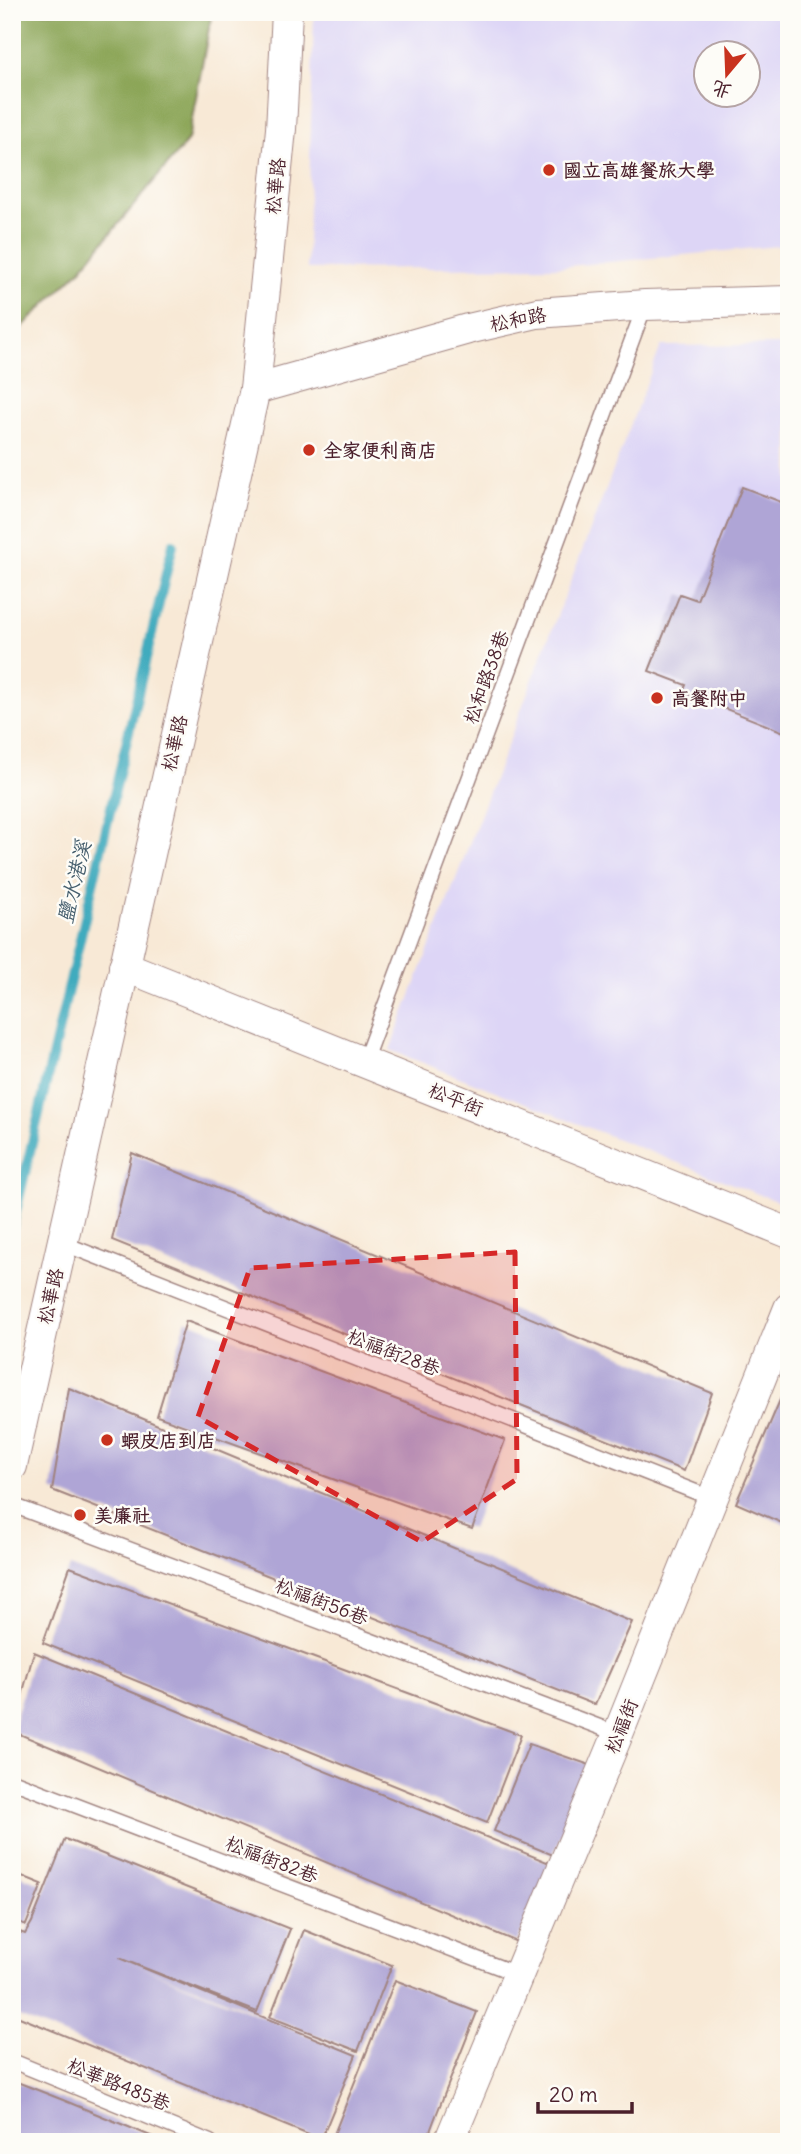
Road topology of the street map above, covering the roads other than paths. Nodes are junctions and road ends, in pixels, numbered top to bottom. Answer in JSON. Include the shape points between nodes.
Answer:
{"nodes":[{"id":1,"x":287,"y":12,"type":"edge"},
{"id":2,"x":789,"y":302,"type":"edge"},
{"id":3,"x":645,"y":305,"type":"junction"},
{"id":4,"x":255,"y":389,"type":"junction"},
{"id":5,"x":124,"y":966,"type":"junction"},
{"id":6,"x":363,"y":1062,"type":"junction"},
{"id":7,"x":789,"y":1233,"type":"edge"},
{"id":8,"x":62,"y":1242,"type":"junction"},
{"id":9,"x":789,"y":1308,"type":"edge"},
{"id":10,"x":12,"y":1466,"type":"edge"},
{"id":11,"x":712,"y":1498,"type":"junction"},
{"id":12,"x":12,"y":1505,"type":"edge"},
{"id":13,"x":618,"y":1734,"type":"junction"},
{"id":14,"x":12,"y":1781,"type":"edge"},
{"id":15,"x":517,"y":1974,"type":"junction"},
{"id":16,"x":12,"y":2061,"type":"edge"},
{"id":17,"x":210,"y":2142,"type":"edge"},
{"id":18,"x":449,"y":2142,"type":"edge"}],
"edges":[{"from":1,"to":4,"type":"street","name":"松華路","via":[[281,129]]},
{"from":2,"to":3,"type":"street","name":"松和路"},
{"from":3,"to":4,"type":"street","name":"松和路","via":[[526,316]]},
{"from":3,"to":6,"type":"lane","name":"松和路38巷"},
{"from":4,"to":5,"type":"street","name":"松華路"},
{"from":5,"to":6,"type":"street","name":"松平街"},
{"from":5,"to":8,"type":"street","name":"松華路"},
{"from":6,"to":7,"type":"street","name":"松平街"},
{"from":8,"to":10,"type":"street","name":"松華路"},
{"from":8,"to":11,"type":"lane","name":"松福街28巷"},
{"from":9,"to":11,"type":"street","name":"松福街"},
{"from":11,"to":13,"type":"street","name":"松福街"},
{"from":12,"to":13,"type":"lane","name":"松福街56巷"},
{"from":13,"to":15,"type":"street","name":"松福街"},
{"from":14,"to":15,"type":"lane","name":"松福街82巷"},
{"from":15,"to":18,"type":"street","name":"松福街"},
{"from":16,"to":17,"type":"lane","name":"松華路485巷"}]}
